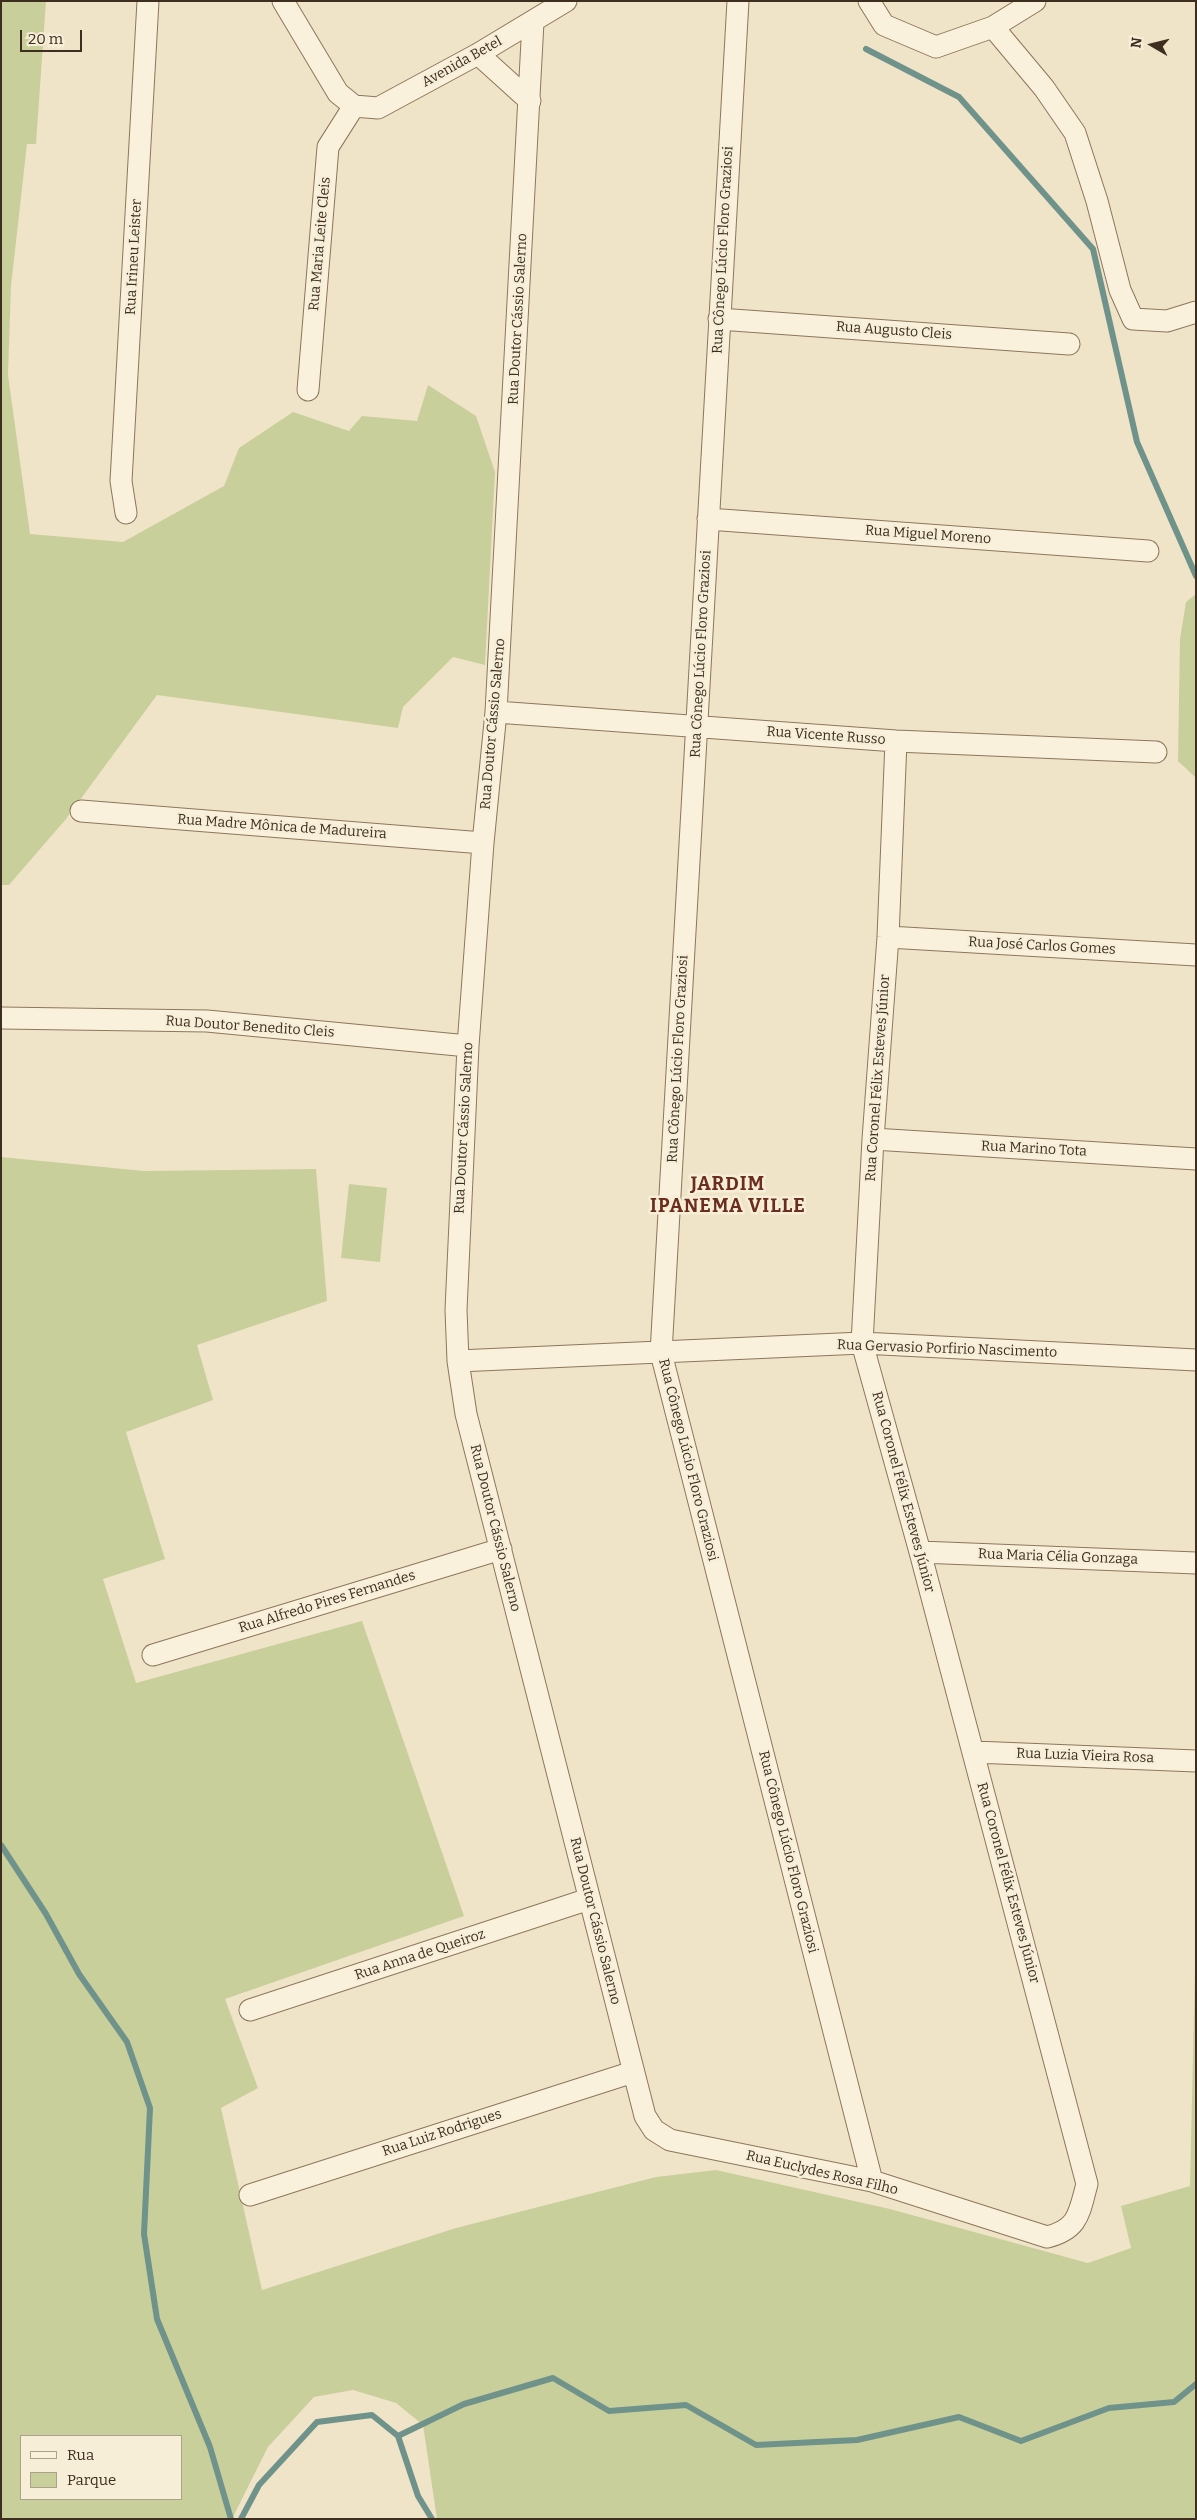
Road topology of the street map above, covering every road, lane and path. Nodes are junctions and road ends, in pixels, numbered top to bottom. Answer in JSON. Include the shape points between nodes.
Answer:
{"nodes":[{"id":1,"x":148,"y":1,"type":"edge"},
{"id":2,"x":283,"y":1,"type":"edge"},
{"id":3,"x":566,"y":1,"type":"edge"},
{"id":4,"x":738,"y":1,"type":"edge"},
{"id":5,"x":869,"y":1,"type":"edge"},
{"id":6,"x":1035,"y":1,"type":"edge"},
{"id":7,"x":533,"y":22,"type":"junction"},
{"id":8,"x":993,"y":27,"type":"junction"},
{"id":9,"x":478,"y":54,"type":"junction"},
{"id":10,"x":530,"y":101,"type":"junction"},
{"id":11,"x":354,"y":106,"type":"junction"},
{"id":12,"x":1196,"y":312,"type":"edge"},
{"id":13,"x":720,"y":319,"type":"junction"},
{"id":14,"x":1069,"y":344,"type":"dead end"},
{"id":15,"x":308,"y":390,"type":"dead end"},
{"id":16,"x":126,"y":513,"type":"dead end"},
{"id":17,"x":708,"y":519,"type":"junction"},
{"id":18,"x":1148,"y":551,"type":"dead end"},
{"id":19,"x":496,"y":712,"type":"junction"},
{"id":20,"x":697,"y":726,"type":"junction"},
{"id":21,"x":896,"y":741,"type":"junction"},
{"id":22,"x":1156,"y":752,"type":"dead end"},
{"id":23,"x":81,"y":811,"type":"dead end"},
{"id":24,"x":483,"y":843,"type":"junction"},
{"id":25,"x":888,"y":937,"type":"junction"},
{"id":26,"x":1196,"y":955,"type":"edge"},
{"id":27,"x":1,"y":1018,"type":"edge"},
{"id":28,"x":468,"y":1046,"type":"junction"},
{"id":29,"x":873,"y":1139,"type":"junction"},
{"id":30,"x":1196,"y":1159,"type":"edge"},
{"id":31,"x":862,"y":1343,"type":"junction"},
{"id":32,"x":661,"y":1353,"type":"junction"},
{"id":33,"x":1196,"y":1360,"type":"edge"},
{"id":34,"x":458,"y":1361,"type":"junction"},
{"id":35,"x":501,"y":1549,"type":"junction"},
{"id":36,"x":920,"y":1552,"type":"junction"},
{"id":37,"x":1196,"y":1563,"type":"edge"},
{"id":38,"x":153,"y":1655,"type":"dead end"},
{"id":39,"x":974,"y":1752,"type":"junction"},
{"id":40,"x":1196,"y":1761,"type":"edge"},
{"id":41,"x":589,"y":1899,"type":"junction"},
{"id":42,"x":250,"y":2010,"type":"dead end"},
{"id":43,"x":634,"y":2072,"type":"junction"},
{"id":44,"x":654,"y":2130,"type":"joint"},
{"id":45,"x":872,"y":2181,"type":"junction"},
{"id":46,"x":250,"y":2195,"type":"dead end"},
{"id":47,"x":1074,"y":2223,"type":"joint"}],
"edges":[{"from":1,"to":16,"type":"street","name":"Rua Irineu Leister","via":[[121,481]]},
{"from":2,"to":11,"type":"street","via":[[338,93]]},
{"from":3,"to":7,"type":"street","name":"Avenida Betel"},
{"from":4,"to":13,"type":"street","name":"Rua Cônego Lúcio Floro Graziosi"},
{"from":5,"to":8,"type":"street","via":[[884,25],[936,47]]},
{"from":6,"to":8,"type":"street"},
{"from":7,"to":9,"type":"street","name":"Avenida Betel"},
{"from":7,"to":10,"type":"street","name":"Rua Doutor Cássio Salerno"},
{"from":8,"to":12,"type":"street","via":[[1044,88],[1075,133],[1120,290],[1134,319],[1167,321]]},
{"from":9,"to":10,"type":"street"},
{"from":9,"to":11,"type":"street","name":"Avenida Betel","via":[[378,108]]},
{"from":10,"to":19,"type":"street","name":"Rua Doutor Cássio Salerno"},
{"from":11,"to":15,"type":"street","name":"Rua Maria Leite Cleis","via":[[328,147]]},
{"from":13,"to":14,"type":"street","name":"Rua Augusto Cleis"},
{"from":13,"to":17,"type":"street","name":"Rua Cônego Lúcio Floro Graziosi"},
{"from":17,"to":18,"type":"street","name":"Rua Miguel Moreno"},
{"from":17,"to":20,"type":"street","name":"Rua Cônego Lúcio Floro Graziosi"},
{"from":19,"to":20,"type":"street","name":"Rua Vicente Russo"},
{"from":19,"to":24,"type":"street","name":"Rua Doutor Cássio Salerno"},
{"from":20,"to":21,"type":"street","name":"Rua Vicente Russo"},
{"from":20,"to":32,"type":"street","name":"Rua Cônego Lúcio Floro Graziosi"},
{"from":21,"to":22,"type":"street","name":"Rua Vicente Russo"},
{"from":21,"to":25,"type":"street","name":"Rua Coronel Félix Esteves Júnior"},
{"from":23,"to":24,"type":"street","name":"Rua Madre Mônica de Madureira"},
{"from":24,"to":28,"type":"street","name":"Rua Doutor Cássio Salerno"},
{"from":25,"to":26,"type":"street","name":"Rua José Carlos Gomes"},
{"from":25,"to":29,"type":"street","name":"Rua Coronel Félix Esteves Júnior"},
{"from":27,"to":28,"type":"street","name":"Rua Doutor Benedito Cleis","via":[[207,1020]]},
{"from":28,"to":34,"type":"street","name":"Rua Doutor Cássio Salerno","via":[[456,1310]]},
{"from":29,"to":30,"type":"street","name":"Rua Marino Tota"},
{"from":29,"to":31,"type":"street","name":"Rua Coronel Félix Esteves Júnior"},
{"from":31,"to":32,"type":"street","name":"Rua Gervasio Porfirio Nascimento"},
{"from":31,"to":33,"type":"street","name":"Rua Gervasio Porfirio Nascimento"},
{"from":31,"to":36,"type":"street","name":"Rua Coronel Félix Esteves Júnior"},
{"from":32,"to":34,"type":"street","name":"Rua Gervasio Porfirio Nascimento"},
{"from":32,"to":45,"type":"street","name":"Rua Cônego Lúcio Floro Graziosi"},
{"from":34,"to":35,"type":"street","name":"Rua Doutor Cássio Salerno","via":[[466,1414]]},
{"from":35,"to":38,"type":"street","name":"Rua Alfredo Pires Fernandes"},
{"from":35,"to":41,"type":"street","name":"Rua Doutor Cássio Salerno"},
{"from":36,"to":37,"type":"street","name":"Rua Maria Célia Gonzaga"},
{"from":36,"to":39,"type":"street","name":"Rua Coronel Félix Esteves Júnior"},
{"from":39,"to":40,"type":"street","name":"Rua Luzia Vieira Rosa"},
{"from":39,"to":47,"type":"street","name":"Rua Coronel Félix Esteves Júnior","via":[[1087,2184]]},
{"from":41,"to":42,"type":"street","name":"Rua Anna de Queiroz"},
{"from":41,"to":43,"type":"street","name":"Rua Doutor Cássio Salerno"},
{"from":43,"to":44,"type":"street","name":"Rua Doutor Cássio Salerno","via":[[645,2116]]},
{"from":43,"to":46,"type":"street","name":"Rua Luiz Rodrigues"},
{"from":44,"to":45,"type":"street","name":"Rua Euclydes Rosa Filho","via":[[670,2140]]},
{"from":45,"to":47,"type":"street","name":"Rua Euclydes Rosa Filho","via":[[1047,2236],[1062,2233]]}]}
